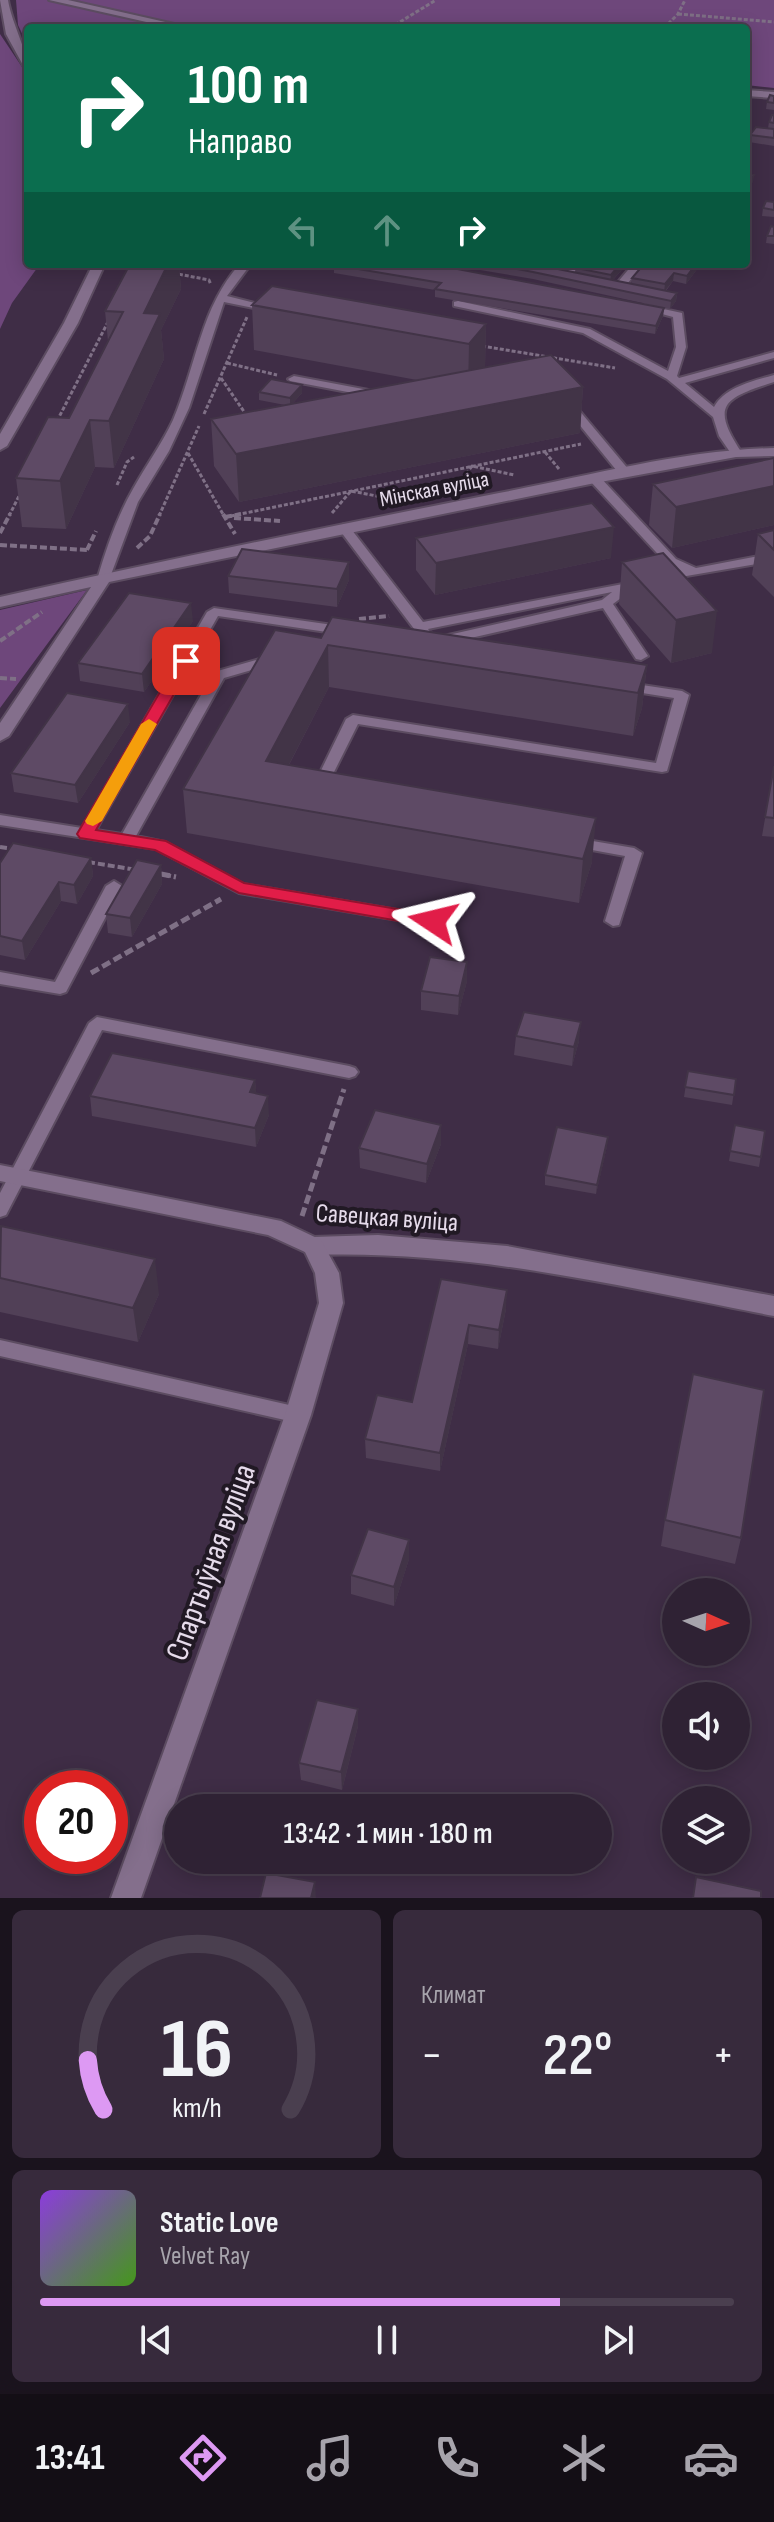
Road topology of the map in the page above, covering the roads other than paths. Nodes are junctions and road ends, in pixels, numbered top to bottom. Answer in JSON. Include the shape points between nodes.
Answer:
{"nodes":[{"id":1,"x":3,"y":0,"type":"edge"},
{"id":2,"x":54,"y":0,"type":"edge"},
{"id":3,"x":168,"y":24,"type":"edge"},
{"id":4,"x":24,"y":60,"type":"edge"},
{"id":5,"x":750,"y":93,"type":"edge"},
{"id":6,"x":774,"y":95,"type":"edge"},
{"id":7,"x":97,"y":268,"type":"edge"},
{"id":8,"x":242,"y":268,"type":"edge"},
{"id":9,"x":572,"y":268,"type":"edge"},
{"id":10,"x":636,"y":268,"type":"edge"},
{"id":11,"x":535,"y":270,"type":"edge"},
{"id":12,"x":566,"y":275,"type":"junction"},
{"id":13,"x":580,"y":278,"type":"edge"},
{"id":14,"x":593,"y":281,"type":"edge"},
{"id":15,"x":220,"y":298,"type":"junction"},
{"id":16,"x":458,"y":304,"type":"dead end"},
{"id":17,"x":634,"y":306,"type":"edge"},
{"id":18,"x":285,"y":311,"type":"edge"},
{"id":19,"x":774,"y":355,"type":"edge"},
{"id":20,"x":774,"y":378,"type":"edge"},
{"id":21,"x":294,"y":379,"type":"road end"},
{"id":22,"x":674,"y":380,"type":"junction"},
{"id":23,"x":386,"y":396,"type":"edge"},
{"id":24,"x":556,"y":400,"type":"edge"},
{"id":25,"x":717,"y":415,"type":"junction"},
{"id":26,"x":0,"y":446,"type":"edge"},
{"id":27,"x":774,"y":452,"type":"edge"},
{"id":28,"x":736,"y":453,"type":"junction"},
{"id":29,"x":625,"y":473,"type":"junction"},
{"id":30,"x":595,"y":479,"type":"junction"},
{"id":31,"x":344,"y":528,"type":"junction"},
{"id":32,"x":774,"y":557,"type":"edge"},
{"id":33,"x":695,"y":572,"type":"junction"},
{"id":34,"x":103,"y":580,"type":"junction"},
{"id":35,"x":630,"y":585,"type":"junction"},
{"id":36,"x":0,"y":602,"type":"edge"},
{"id":37,"x":606,"y":603,"type":"junction"},
{"id":38,"x":418,"y":627,"type":"junction"},
{"id":39,"x":402,"y":639,"type":"edge"},
{"id":40,"x":431,"y":643,"type":"junction"},
{"id":41,"x":317,"y":645,"type":"edge"},
{"id":42,"x":289,"y":654,"type":"edge"},
{"id":43,"x":641,"y":656,"type":"dead end"},
{"id":44,"x":444,"y":659,"type":"edge"},
{"id":45,"x":614,"y":685,"type":"edge"},
{"id":46,"x":0,"y":736,"type":"edge"},
{"id":47,"x":330,"y":801,"type":"edge"},
{"id":48,"x":0,"y":820,"type":"edge"},
{"id":49,"x":86,"y":834,"type":"junction"},
{"id":50,"x":126,"y":840,"type":"junction"},
{"id":51,"x":558,"y":840,"type":"edge"},
{"id":52,"x":114,"y":886,"type":"dead end"},
{"id":53,"x":433,"y":921,"type":"dead end"},
{"id":54,"x":613,"y":921,"type":"dead end"},
{"id":55,"x":0,"y":978,"type":"edge"},
{"id":56,"x":349,"y":1072,"type":"road end"},
{"id":57,"x":9,"y":1174,"type":"edge"},
{"id":58,"x":0,"y":1210,"type":"edge"},
{"id":59,"x":304,"y":1241,"type":"junction"},
{"id":60,"x":774,"y":1306,"type":"edge"},
{"id":61,"x":0,"y":1348,"type":"edge"},
{"id":62,"x":298,"y":1415,"type":"junction"},
{"id":63,"x":126,"y":1898,"type":"edge"}],
"edges":[{"from":1,"to":4,"type":"street","via":[[8,28]]},
{"from":2,"to":3,"type":"street"},
{"from":5,"to":6,"type":"street"},
{"from":7,"to":26,"type":"street"},
{"from":8,"to":15,"type":"lane"},
{"from":9,"to":12,"type":"lane"},
{"from":10,"to":14,"type":"lane","via":[[626,288]]},
{"from":11,"to":12,"type":"lane"},
{"from":12,"to":13,"type":"lane"},
{"from":15,"to":18,"type":"lane"},
{"from":15,"to":34,"type":"lane","via":[[165,448],[144,480]]},
{"from":16,"to":22,"type":"lane","via":[[586,331]]},
{"from":17,"to":22,"type":"lane","via":[[678,315],[681,347]]},
{"from":19,"to":22,"type":"lane"},
{"from":20,"to":25,"type":"lane","via":[[737,390],[718,406]]},
{"from":21,"to":23,"type":"lane"},
{"from":22,"to":25,"type":"lane"},
{"from":24,"to":29,"type":"lane","via":[[567,403]]},
{"from":25,"to":28,"type":"lane","via":[[719,431]]},
{"from":27,"to":28,"type":"street","name":"Мінская вуліца"},
{"from":28,"to":29,"type":"street","name":"Мінская вуліца"},
{"from":29,"to":30,"type":"street","name":"Мінская вуліца"},
{"from":30,"to":31,"type":"street","name":"Мінская вуліца"},
{"from":30,"to":33,"type":"lane","via":[[672,562]]},
{"from":31,"to":34,"type":"street","name":"Мінская вуліца"},
{"from":31,"to":38,"type":"lane"},
{"from":32,"to":33,"type":"lane"},
{"from":33,"to":35,"type":"lane"},
{"from":34,"to":36,"type":"street","name":"Мінская вуліца"},
{"from":34,"to":46,"type":"street"},
{"from":35,"to":37,"type":"lane"},
{"from":35,"to":38,"type":"lane"},
{"from":37,"to":40,"type":"lane"},
{"from":37,"to":43,"type":"lane"},
{"from":38,"to":40,"type":"lane"},
{"from":39,"to":40,"type":"lane"},
{"from":40,"to":44,"type":"lane"},
{"from":41,"to":49,"type":"lane","via":[[359,633],[214,612]]},
{"from":42,"to":50,"type":"lane","via":[[219,675]]},
{"from":45,"to":47,"type":"lane","via":[[682,695],[662,768],[353,719],[314,798]]},
{"from":48,"to":49,"type":"lane"},
{"from":49,"to":50,"type":"lane"},
{"from":50,"to":53,"type":"lane","via":[[160,845],[239,888]]},
{"from":51,"to":54,"type":"lane","via":[[634,853]]},
{"from":52,"to":55,"type":"lane","via":[[60,988]]},
{"from":56,"to":57,"type":"lane","via":[[97,1023]]},
{"from":57,"to":58,"type":"lane"},
{"from":57,"to":59,"type":"street","name":"Савецкая вуліца","via":[[273,1227]]},
{"from":59,"to":60,"type":"street","name":"Савецкая вуліца","via":[[507,1255]]},
{"from":59,"to":62,"type":"street","name":"Спартыўная вуліца","via":[[327,1273],[331,1303]]},
{"from":61,"to":62,"type":"lane"},
{"from":62,"to":63,"type":"street","name":"Спартыўная вуліца"}]}
